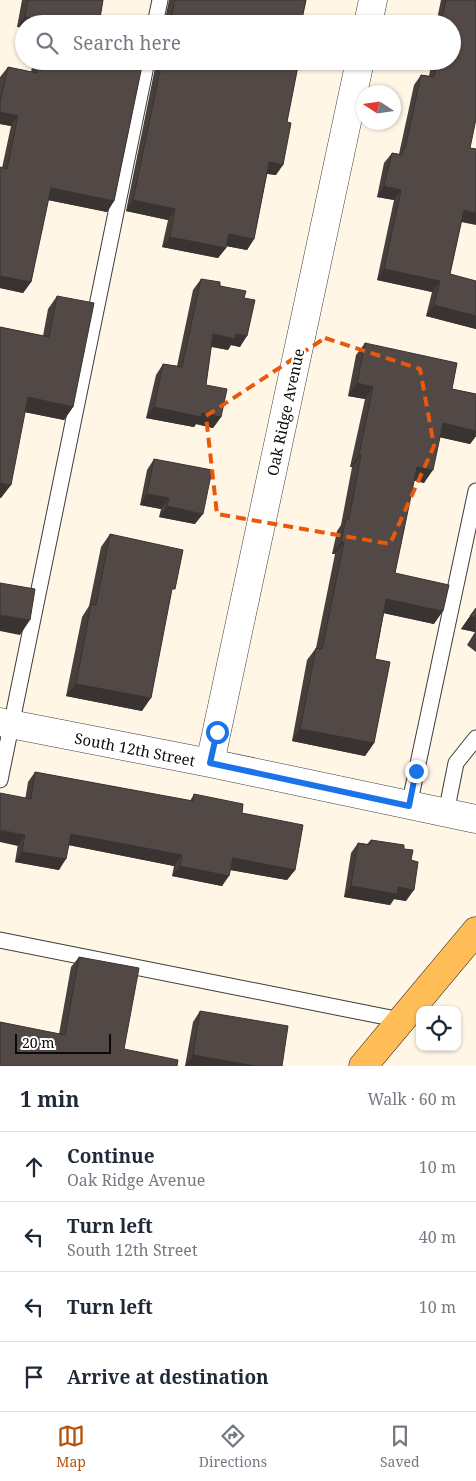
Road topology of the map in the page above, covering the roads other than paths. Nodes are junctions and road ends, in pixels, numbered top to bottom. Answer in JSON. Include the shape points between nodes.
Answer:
{"nodes":[{"id":1,"x":160,"y":0,"type":"edge"},
{"id":2,"x":373,"y":0,"type":"edge"},
{"id":3,"x":157,"y":15,"type":"edge"},
{"id":4,"x":370,"y":15,"type":"edge"},
{"id":5,"x":145,"y":70,"type":"edge"},
{"id":6,"x":358,"y":70,"type":"edge"},
{"id":7,"x":476,"y":491,"type":"edge"},
{"id":8,"x":6,"y":723,"type":"edge"},
{"id":9,"x":476,"y":739,"type":"edge"},
{"id":10,"x":210,"y":763,"type":"junction"},
{"id":11,"x":0,"y":780,"type":"edge"},
{"id":12,"x":409,"y":806,"type":"junction"},
{"id":13,"x":446,"y":813,"type":"junction"},
{"id":14,"x":476,"y":819,"type":"edge"},
{"id":15,"x":476,"y":931,"type":"edge"},
{"id":16,"x":0,"y":940,"type":"edge"},
{"id":17,"x":401,"y":1020,"type":"junction"},
{"id":18,"x":363,"y":1066,"type":"edge"}],
"edges":[{"from":1,"to":3,"type":"lane"},
{"from":2,"to":4,"type":"street"},
{"from":5,"to":8,"type":"lane"},
{"from":6,"to":10,"type":"street","name":"Oak Ridge Avenue"},
{"from":7,"to":12,"type":"lane"},
{"from":8,"to":10,"type":"street","name":"South 12th Street"},
{"from":8,"to":11,"type":"lane"},
{"from":9,"to":13,"type":"lane","via":[[456,764]]},
{"from":10,"to":12,"type":"street","name":"South 12th Street"},
{"from":12,"to":13,"type":"street","name":"South 12th Street"},
{"from":13,"to":14,"type":"street","name":"South 12th Street"},
{"from":15,"to":17,"type":"main road"},
{"from":16,"to":17,"type":"lane"},
{"from":17,"to":18,"type":"main road"}]}
